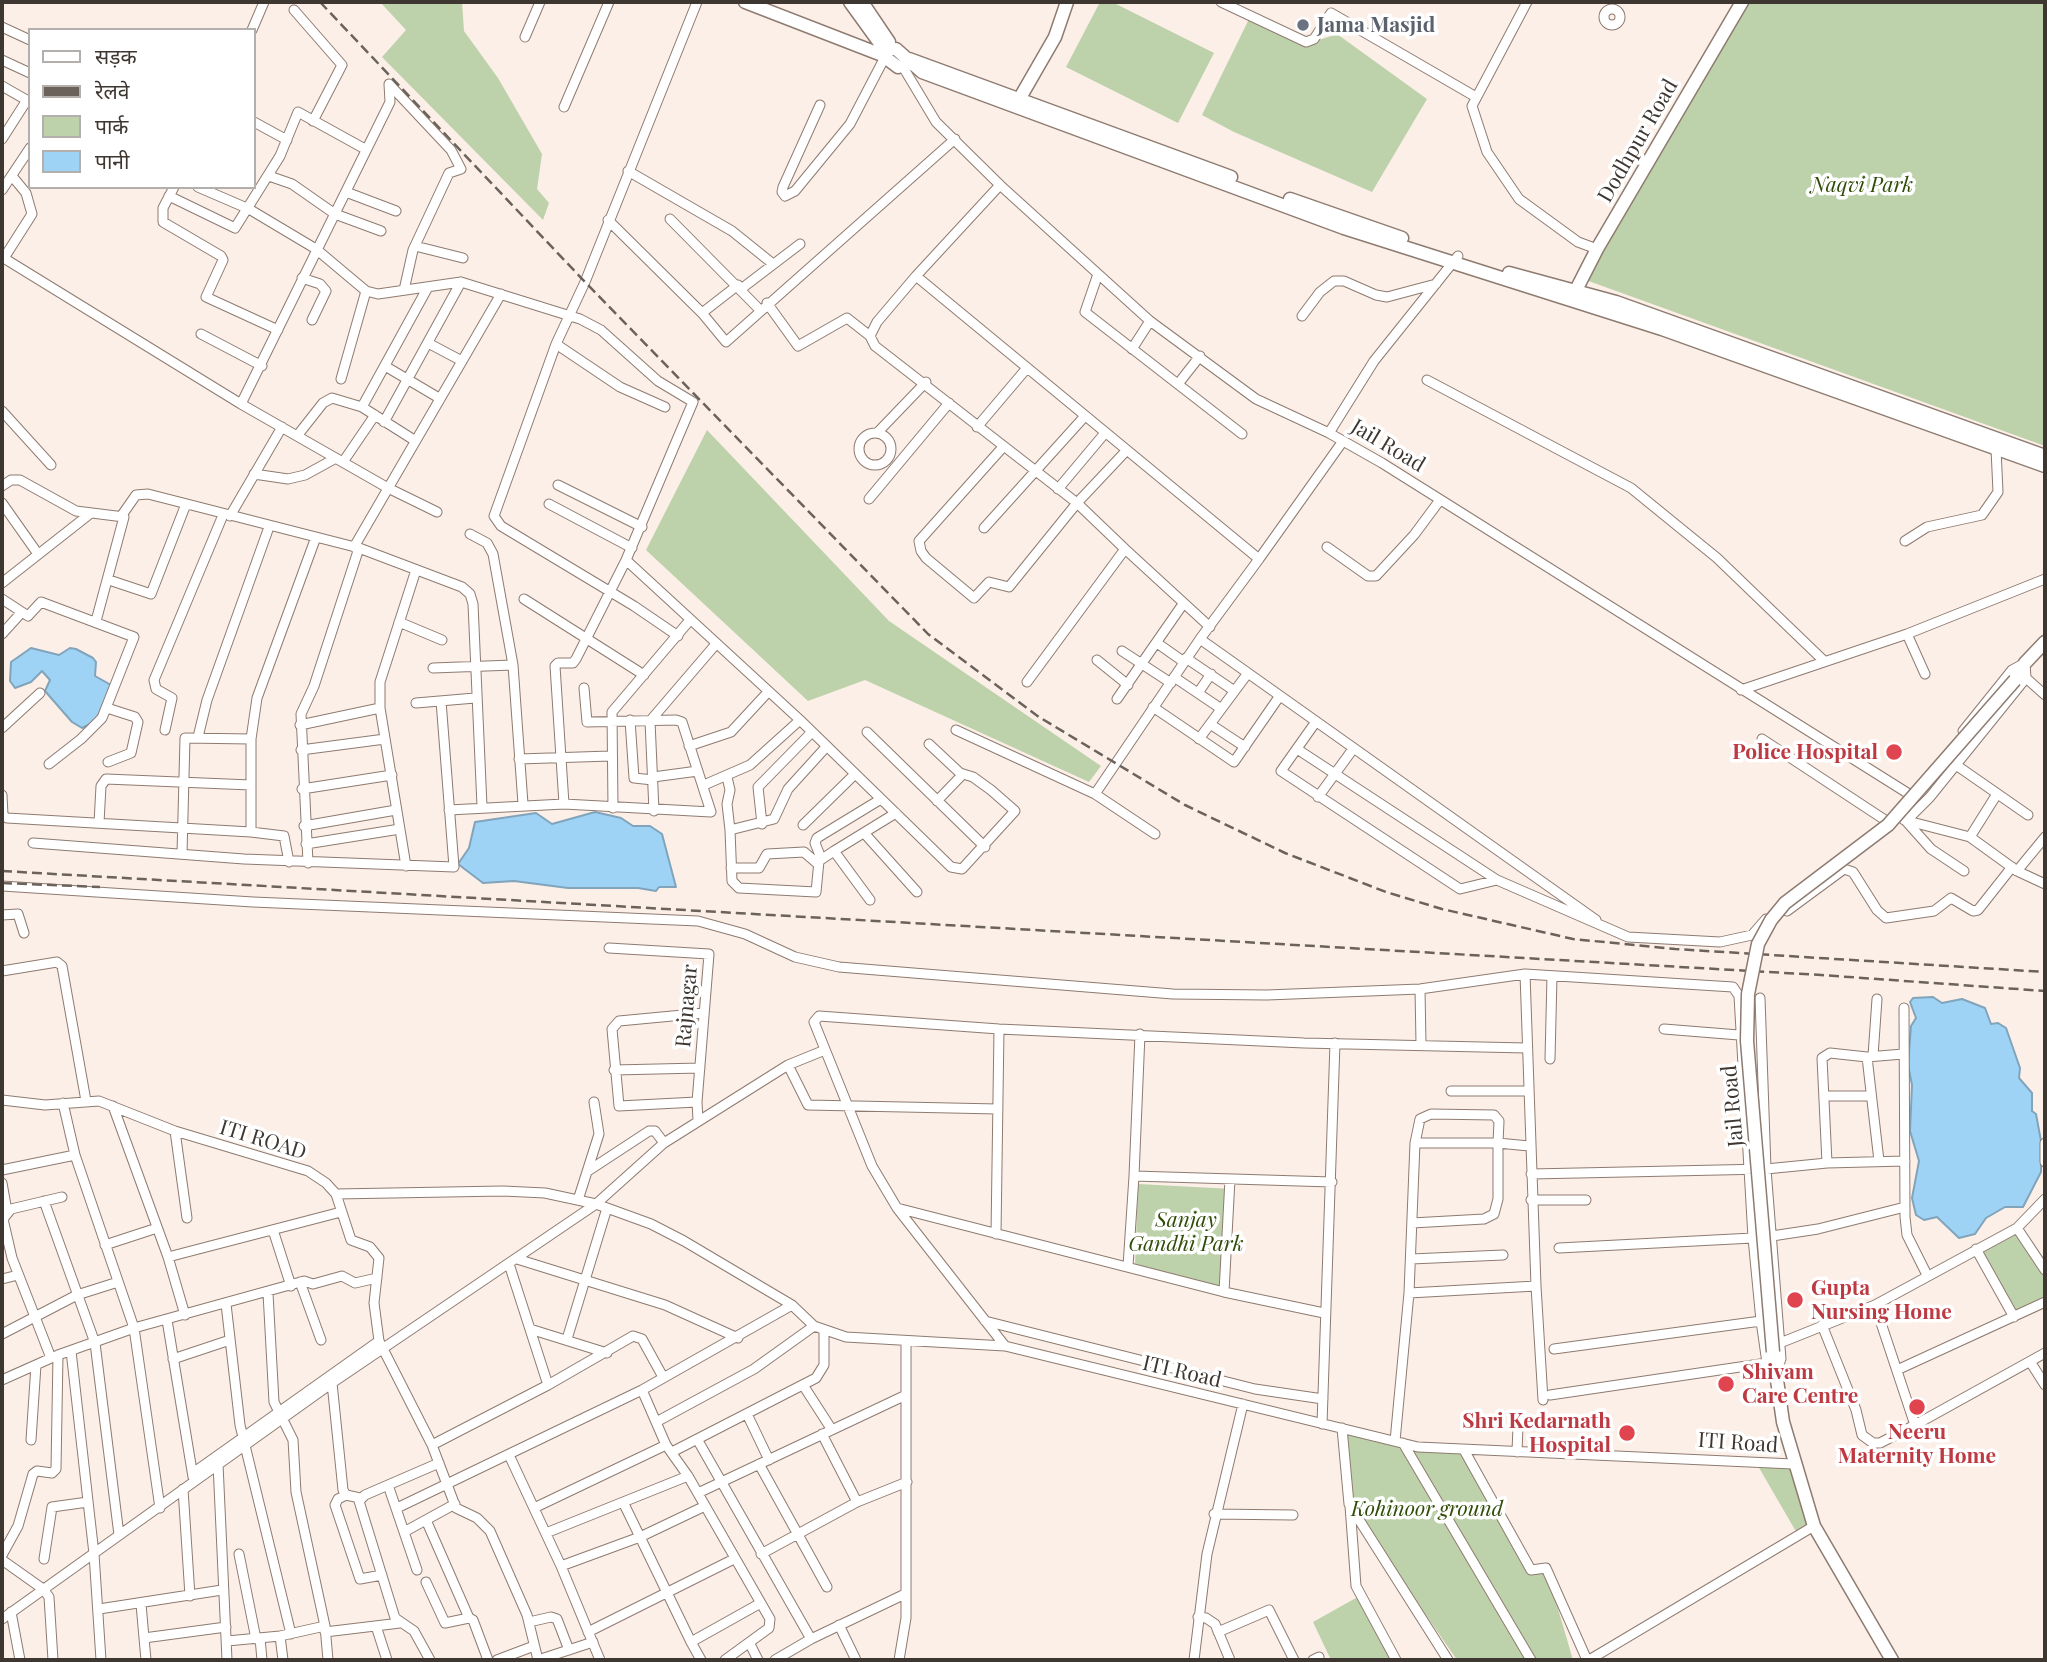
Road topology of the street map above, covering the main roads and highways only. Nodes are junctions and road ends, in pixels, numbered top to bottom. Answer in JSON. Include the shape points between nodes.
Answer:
{"nodes":[{"id":1,"x":745,"y":2,"type":"edge"},
{"id":2,"x":850,"y":2,"type":"edge"},
{"id":3,"x":862,"y":2,"type":"edge"},
{"id":4,"x":1067,"y":2,"type":"edge"},
{"id":5,"x":1742,"y":2,"type":"edge"},
{"id":6,"x":886,"y":52,"type":"junction"},
{"id":7,"x":1017,"y":102,"type":"junction"},
{"id":8,"x":1573,"y":296,"type":"junction"},
{"id":9,"x":2045,"y":456,"type":"edge"},
{"id":10,"x":2045,"y":466,"type":"edge"},
{"id":11,"x":2045,"y":642,"type":"edge"},
{"id":12,"x":1892,"y":1660,"type":"edge"}],
"edges":[{"from":1,"to":6,"type":"main road"},
{"from":2,"to":6,"type":"main road"},
{"from":3,"to":6,"type":"main road"},
{"from":4,"to":7,"type":"main road","via":[[1055,37]]},
{"from":5,"to":8,"type":"main road","name":"Dodhpur Road"},
{"from":6,"to":7,"type":"main road","via":[[922,72]]},
{"from":7,"to":8,"type":"main road","via":[[1456,259]]},
{"from":8,"to":9,"type":"main road","via":[[1616,302]]},
{"from":8,"to":10,"type":"main road"},
{"from":11,"to":12,"type":"main road","name":"Jail Road","bridge":true,"via":[[2025,663],[2020,679],[1888,825],[1776,912],[1758,944],[1748,994],[1747,1041],[1774,1362],[1793,1464],[1814,1526]]}]}
